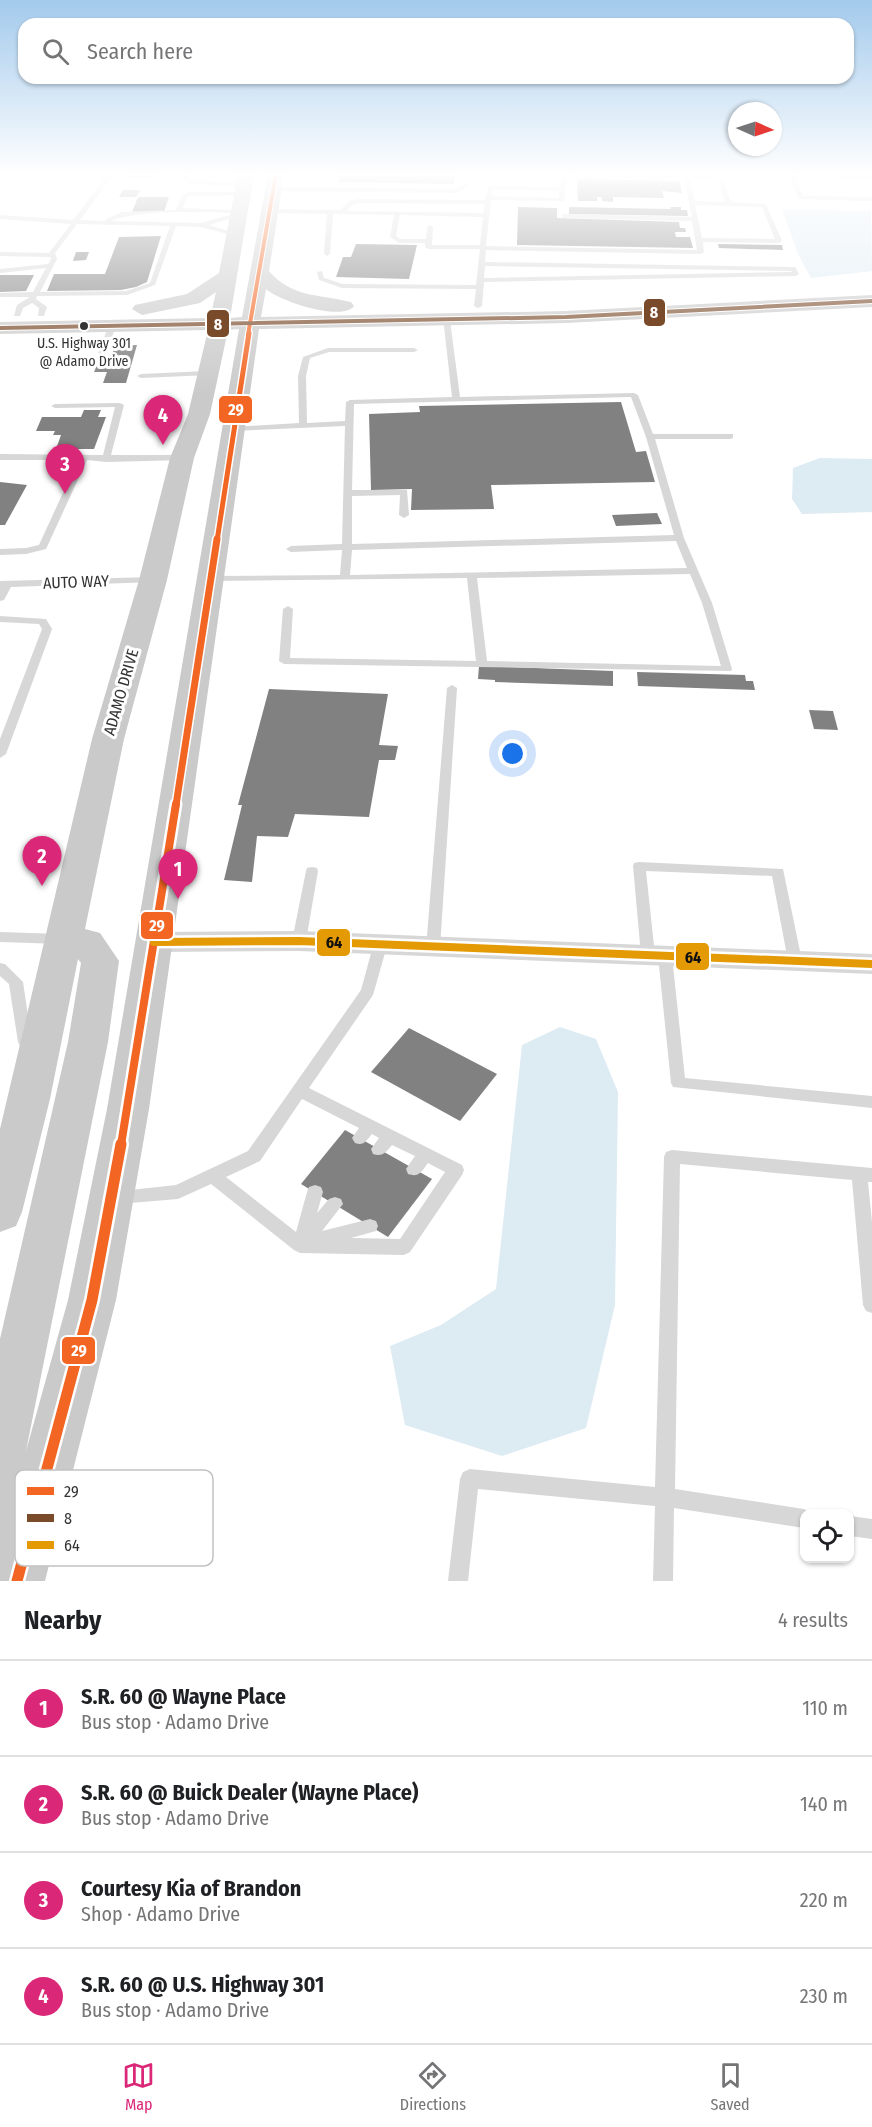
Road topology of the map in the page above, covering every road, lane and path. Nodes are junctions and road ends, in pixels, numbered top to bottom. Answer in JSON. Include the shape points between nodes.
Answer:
{"nodes":[{"id":1,"x":58,"y":248,"type":"edge"},
{"id":2,"x":166,"y":248,"type":"edge"},
{"id":3,"x":232,"y":248,"type":"edge"},
{"id":4,"x":262,"y":248,"type":"edge"},
{"id":5,"x":328,"y":248,"type":"edge"},
{"id":6,"x":471,"y":248,"type":"edge"},
{"id":7,"x":483,"y":248,"type":"junction"},
{"id":8,"x":700,"y":248,"type":"edge"},
{"id":9,"x":0,"y":254,"type":"edge"},
{"id":10,"x":53,"y":255,"type":"junction"},
{"id":11,"x":327,"y":255,"type":"dead end"},
{"id":12,"x":482,"y":264,"type":"junction"},
{"id":13,"x":50,"y":266,"type":"junction"},
{"id":14,"x":258,"y":270,"type":"junction"},
{"id":15,"x":0,"y":271,"type":"edge"},
{"id":16,"x":320,"y":272,"type":"dead end"},
{"id":17,"x":225,"y":277,"type":"junction"},
{"id":18,"x":479,"y":291,"type":"junction"},
{"id":19,"x":872,"y":291,"type":"edge"},
{"id":20,"x":0,"y":295,"type":"edge"},
{"id":21,"x":36,"y":302,"type":"junction"},
{"id":22,"x":872,"y":302,"type":"edge"},
{"id":23,"x":8,"y":314,"type":"edge"},
{"id":24,"x":367,"y":315,"type":"junction"},
{"id":25,"x":251,"y":316,"type":"junction"},
{"id":26,"x":220,"y":317,"type":"junction"},
{"id":27,"x":116,"y":319,"type":"junction"},
{"id":28,"x":446,"y":320,"type":"junction"},
{"id":29,"x":137,"y":325,"type":"junction"},
{"id":30,"x":0,"y":328,"type":"edge"},
{"id":31,"x":414,"y":350,"type":"dead end"},
{"id":32,"x":99,"y":362,"type":"dead end"},
{"id":33,"x":209,"y":363,"type":"junction"},
{"id":34,"x":141,"y":375,"type":"dead end"},
{"id":35,"x":241,"y":375,"type":"junction"},
{"id":36,"x":456,"y":399,"type":"junction"},
{"id":37,"x":55,"y":406,"type":"dead end"},
{"id":38,"x":349,"y":423,"type":"junction"},
{"id":39,"x":303,"y":424,"type":"junction"},
{"id":40,"x":232,"y":429,"type":"junction"},
{"id":41,"x":730,"y":436,"type":"dead end"},
{"id":42,"x":650,"y":437,"type":"junction"},
{"id":43,"x":0,"y":457,"type":"edge"},
{"id":44,"x":182,"y":458,"type":"junction"},
{"id":45,"x":83,"y":459,"type":"junction"},
{"id":46,"x":106,"y":459,"type":"junction"},
{"id":47,"x":348,"y":493,"type":"junction"},
{"id":48,"x":404,"y":515,"type":"dead end"},
{"id":49,"x":679,"y":538,"type":"junction"},
{"id":50,"x":347,"y":547,"type":"junction"},
{"id":51,"x":291,"y":549,"type":"dead end"},
{"id":52,"x":0,"y":552,"type":"edge"},
{"id":53,"x":693,"y":571,"type":"junction"},
{"id":54,"x":472,"y":576,"type":"junction"},
{"id":55,"x":345,"y":578,"type":"junction"},
{"id":56,"x":212,"y":579,"type":"junction"},
{"id":57,"x":153,"y":580,"type":"junction"},
{"id":58,"x":4,"y":584,"type":"edge"},
{"id":59,"x":0,"y":598,"type":"edge"},
{"id":60,"x":288,"y":609,"type":"dead end"},
{"id":61,"x":0,"y":620,"type":"edge"},
{"id":62,"x":482,"y":665,"type":"junction"},
{"id":63,"x":452,"y":688,"type":"dead end"},
{"id":64,"x":0,"y":754,"type":"edge"},
{"id":65,"x":312,"y":871,"type":"dead end"},
{"id":66,"x":0,"y":937,"type":"edge"},
{"id":67,"x":64,"y":939,"type":"junction"},
{"id":68,"x":299,"y":941,"type":"junction"},
{"id":69,"x":154,"y":942,"type":"junction"},
{"id":70,"x":380,"y":946,"type":"junction"},
{"id":71,"x":433,"y":948,"type":"junction"},
{"id":72,"x":657,"y":956,"type":"junction"},
{"id":73,"x":795,"y":961,"type":"junction"},
{"id":74,"x":872,"y":964,"type":"edge"},
{"id":75,"x":0,"y":968,"type":"edge"},
{"id":76,"x":299,"y":1090,"type":"junction"},
{"id":77,"x":29,"y":1099,"type":"junction"},
{"id":78,"x":872,"y":1102,"type":"edge"},
{"id":79,"x":425,"y":1155,"type":"junction"},
{"id":80,"x":414,"y":1169,"type":"dead end"},
{"id":81,"x":866,"y":1175,"type":"edge"},
{"id":82,"x":213,"y":1176,"type":"junction"},
{"id":83,"x":315,"y":1192,"type":"dead end"},
{"id":84,"x":111,"y":1197,"type":"junction"},
{"id":85,"x":335,"y":1204,"type":"dead end"},
{"id":86,"x":0,"y":1212,"type":"edge"},
{"id":87,"x":370,"y":1226,"type":"dead end"},
{"id":88,"x":300,"y":1245,"type":"junction"},
{"id":89,"x":872,"y":1305,"type":"edge"},
{"id":90,"x":0,"y":1452,"type":"edge"},
{"id":91,"x":0,"y":1467,"type":"edge"},
{"id":92,"x":47,"y":1470,"type":"edge"},
{"id":93,"x":664,"y":1497,"type":"junction"},
{"id":94,"x":800,"y":1518,"type":"edge"},
{"id":95,"x":854,"y":1527,"type":"edge"},
{"id":96,"x":872,"y":1529,"type":"edge"},
{"id":97,"x":15,"y":1560,"type":"edge"},
{"id":98,"x":458,"y":1581,"type":"edge"},
{"id":99,"x":663,"y":1581,"type":"edge"}],
"edges":[{"from":1,"to":10,"type":"lane"},
{"from":2,"to":21,"type":"lane","via":[[153,284],[127,293]]},
{"from":3,"to":17,"type":"main road","name":"ADAMO DRIVE"},
{"from":4,"to":14,"type":"main road"},
{"from":5,"to":11,"type":"lane"},
{"from":6,"to":7,"type":"lane"},
{"from":7,"to":8,"type":"lane","via":[[701,252]]},
{"from":7,"to":12,"type":"lane"},
{"from":9,"to":10,"type":"lane"},
{"from":10,"to":13,"type":"lane"},
{"from":12,"to":18,"type":"lane"},
{"from":12,"to":18,"type":"lane","via":[[794,269],[796,273]]},
{"from":13,"to":15,"type":"lane"},
{"from":13,"to":21,"type":"lane"},
{"from":14,"to":24,"type":"main road","via":[[283,295]]},
{"from":14,"to":25,"type":"main road"},
{"from":16,"to":18,"type":"lane","via":[[321,279],[342,286]]},
{"from":17,"to":26,"type":"main road","name":"ADAMO DRIVE"},
{"from":17,"to":27,"type":"main road","via":[[186,301]]},
{"from":18,"to":19,"type":"main road"},
{"from":18,"to":24,"type":"main road"},
{"from":20,"to":21,"type":"lane"},
{"from":21,"to":23,"type":"main road"},
{"from":21,"to":27,"type":"main road"},
{"from":22,"to":28,"type":"main road"},
{"from":24,"to":25,"type":"main road"},
{"from":24,"to":28,"type":"main road"},
{"from":24,"to":35,"type":"main road","via":[[296,334],[270,347]]},
{"from":25,"to":26,"type":"main road"},
{"from":25,"to":35,"type":"main road"},
{"from":26,"to":27,"type":"main road"},
{"from":26,"to":29,"type":"main road"},
{"from":26,"to":33,"type":"main road","name":"ADAMO DRIVE"},
{"from":27,"to":29,"type":"main road"},
{"from":27,"to":30,"type":"main road"},
{"from":27,"to":32,"type":"lane"},
{"from":28,"to":36,"type":"lane"},
{"from":29,"to":33,"type":"main road","via":[[190,335]]},
{"from":31,"to":39,"type":"lane","via":[[328,350],[307,357],[302,376]]},
{"from":33,"to":34,"type":"lane"},
{"from":33,"to":44,"type":"main road","name":"ADAMO DRIVE","via":[[199,414]]},
{"from":35,"to":40,"type":"main road"},
{"from":36,"to":38,"type":"lane","via":[[350,402]]},
{"from":36,"to":42,"type":"lane","via":[[634,395]]},
{"from":37,"to":46,"type":"lane","via":[[120,405]]},
{"from":38,"to":39,"type":"lane"},
{"from":38,"to":47,"type":"lane"},
{"from":39,"to":40,"type":"lane"},
{"from":40,"to":56,"type":"main road"},
{"from":41,"to":42,"type":"lane"},
{"from":42,"to":49,"type":"lane"},
{"from":43,"to":45,"type":"lane"},
{"from":44,"to":46,"type":"lane"},
{"from":44,"to":57,"type":"main road","name":"ADAMO DRIVE"},
{"from":45,"to":46,"type":"lane"},
{"from":45,"to":52,"type":"lane","via":[[43,547],[26,552]]},
{"from":47,"to":48,"type":"lane","via":[[404,492]]},
{"from":47,"to":50,"type":"lane"},
{"from":49,"to":50,"type":"lane"},
{"from":49,"to":53,"type":"lane"},
{"from":50,"to":51,"type":"lane"},
{"from":50,"to":55,"type":"lane"},
{"from":53,"to":54,"type":"lane"},
{"from":53,"to":62,"type":"lane","via":[[727,669]]},
{"from":54,"to":55,"type":"lane"},
{"from":54,"to":62,"type":"lane"},
{"from":55,"to":56,"type":"lane"},
{"from":56,"to":69,"type":"main road"},
{"from":57,"to":58,"type":"lane","name":"AUTO WAY"},
{"from":57,"to":67,"type":"main road","name":"ADAMO DRIVE","via":[[108,739]]},
{"from":58,"to":59,"type":"lane"},
{"from":60,"to":62,"type":"lane","via":[[284,661]]},
{"from":61,"to":64,"type":"lane","via":[[42,621],[47,628]]},
{"from":63,"to":71,"type":"lane"},
{"from":65,"to":68,"type":"lane"},
{"from":66,"to":67,"type":"lane"},
{"from":67,"to":77,"type":"main road","name":"ADAMO DRIVE"},
{"from":67,"to":90,"type":"main road","via":[[87,943],[100,961],[88,1041]]},
{"from":68,"to":69,"type":"street"},
{"from":68,"to":70,"type":"street"},
{"from":69,"to":84,"type":"main road"},
{"from":70,"to":71,"type":"street"},
{"from":70,"to":76,"type":"lane","via":[[368,991]]},
{"from":71,"to":72,"type":"street"},
{"from":72,"to":73,"type":"street"},
{"from":72,"to":73,"type":"lane","via":[[639,866],[778,872]]},
{"from":72,"to":78,"type":"lane","via":[[678,1083]]},
{"from":73,"to":74,"type":"street"},
{"from":75,"to":77,"type":"lane","via":[[16,982]]},
{"from":76,"to":79,"type":"lane","via":[[385,1143]]},
{"from":76,"to":82,"type":"lane","via":[[254,1156]]},
{"from":77,"to":86,"type":"main road","name":"ADAMO DRIVE"},
{"from":79,"to":80,"type":"lane"},
{"from":79,"to":88,"type":"lane","via":[[456,1170],[404,1247]]},
{"from":81,"to":89,"type":"lane"},
{"from":81,"to":93,"type":"lane","via":[[672,1157]]},
{"from":82,"to":84,"type":"lane","via":[[178,1192]]},
{"from":82,"to":88,"type":"lane"},
{"from":83,"to":88,"type":"lane"},
{"from":84,"to":92,"type":"main road","via":[[92,1300]]},
{"from":85,"to":88,"type":"lane"},
{"from":87,"to":88,"type":"lane"},
{"from":91,"to":97,"type":"main road"},
{"from":93,"to":94,"type":"lane"},
{"from":93,"to":98,"type":"lane","via":[[470,1479]]},
{"from":93,"to":99,"type":"lane"},
{"from":95,"to":96,"type":"lane"}]}
